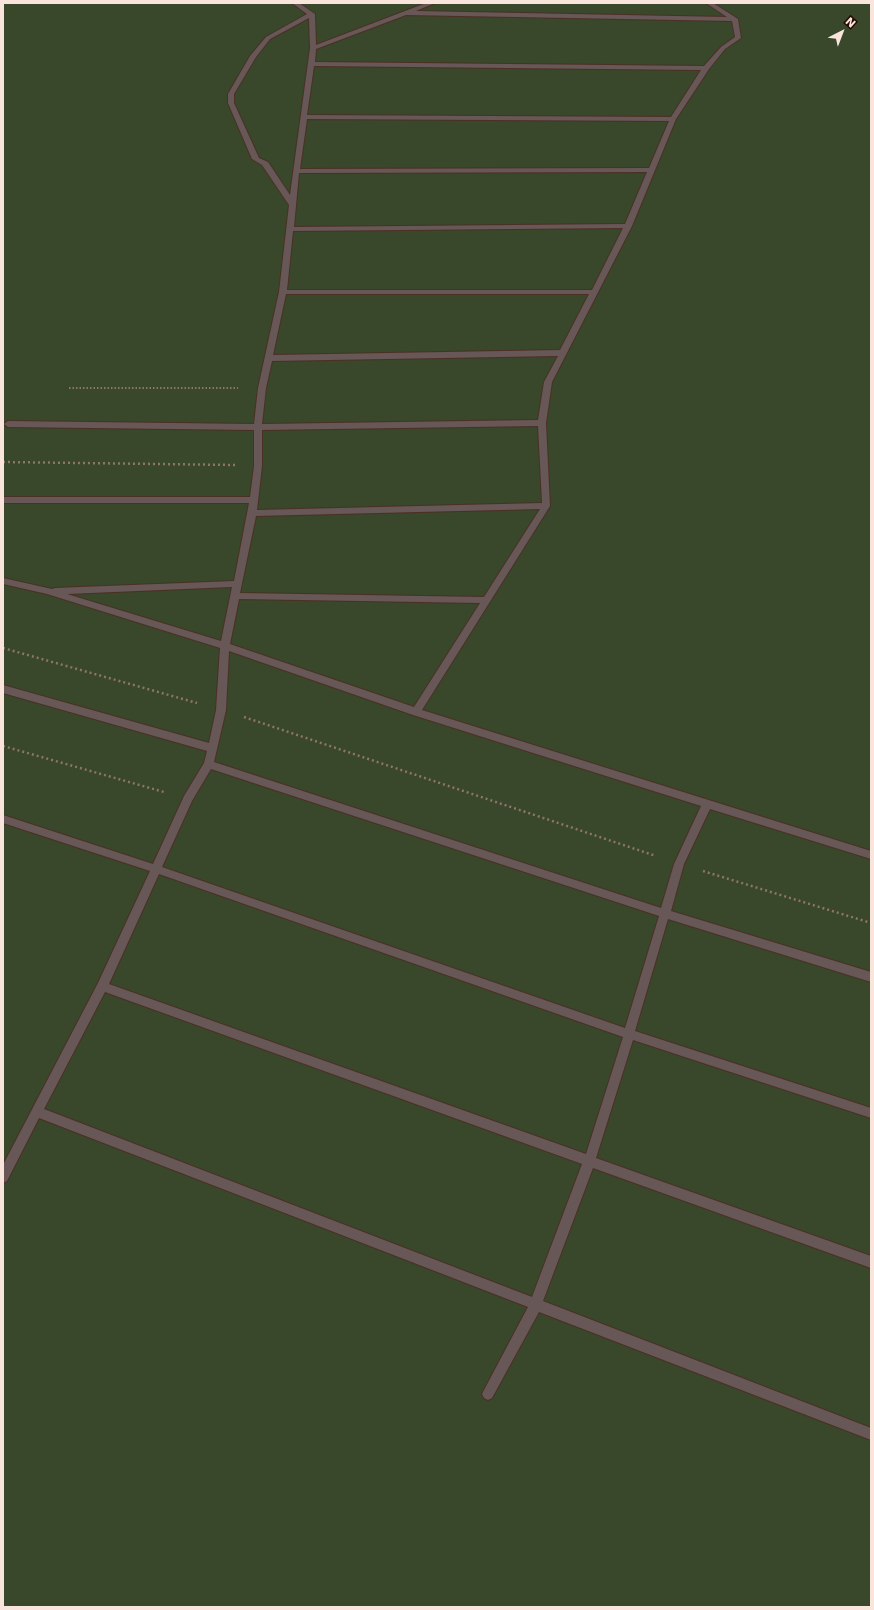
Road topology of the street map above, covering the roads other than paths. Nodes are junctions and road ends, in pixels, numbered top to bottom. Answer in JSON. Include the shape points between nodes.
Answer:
{"nodes":[{"id":1,"x":295,"y":3,"type":"edge"},
{"id":2,"x":432,"y":3,"type":"edge"},
{"id":3,"x":709,"y":3,"type":"edge"},
{"id":4,"x":404,"y":13,"type":"junction"},
{"id":5,"x":312,"y":14,"type":"junction"},
{"id":6,"x":735,"y":19,"type":"junction"},
{"id":7,"x":313,"y":48,"type":"junction"},
{"id":8,"x":311,"y":64,"type":"junction"},
{"id":9,"x":706,"y":68,"type":"junction"},
{"id":10,"x":303,"y":117,"type":"junction"},
{"id":11,"x":673,"y":119,"type":"junction"},
{"id":12,"x":652,"y":170,"type":"junction"},
{"id":13,"x":296,"y":171,"type":"junction"},
{"id":14,"x":292,"y":204,"type":"junction"},
{"id":15,"x":628,"y":226,"type":"junction"},
{"id":16,"x":290,"y":229,"type":"junction"},
{"id":17,"x":283,"y":292,"type":"junction"},
{"id":18,"x":595,"y":292,"type":"junction"},
{"id":19,"x":563,"y":352,"type":"junction"},
{"id":20,"x":268,"y":358,"type":"junction"},
{"id":21,"x":542,"y":422,"type":"junction"},
{"id":22,"x":8,"y":424,"type":"dead end"},
{"id":23,"x":258,"y":427,"type":"junction"},
{"id":24,"x":3,"y":500,"type":"edge"},
{"id":25,"x":253,"y":500,"type":"junction"},
{"id":26,"x":546,"y":506,"type":"junction"},
{"id":27,"x":252,"y":513,"type":"junction"},
{"id":28,"x":3,"y":581,"type":"edge"},
{"id":29,"x":237,"y":584,"type":"junction"},
{"id":30,"x":47,"y":591,"type":"junction"},
{"id":31,"x":234,"y":596,"type":"junction"},
{"id":32,"x":487,"y":600,"type":"junction"},
{"id":33,"x":225,"y":646,"type":"junction"},
{"id":34,"x":3,"y":689,"type":"edge"},
{"id":35,"x":416,"y":712,"type":"junction"},
{"id":36,"x":212,"y":748,"type":"junction"},
{"id":37,"x":209,"y":764,"type":"junction"},
{"id":38,"x":706,"y":804,"type":"junction"},
{"id":39,"x":3,"y":819,"type":"edge"},
{"id":40,"x":871,"y":855,"type":"edge"},
{"id":41,"x":156,"y":869,"type":"junction"},
{"id":42,"x":664,"y":913,"type":"junction"},
{"id":43,"x":871,"y":977,"type":"edge"},
{"id":44,"x":102,"y":986,"type":"junction"},
{"id":45,"x":629,"y":1034,"type":"junction"},
{"id":46,"x":37,"y":1112,"type":"junction"},
{"id":47,"x":871,"y":1113,"type":"edge"},
{"id":48,"x":589,"y":1162,"type":"junction"},
{"id":49,"x":3,"y":1177,"type":"edge"},
{"id":50,"x":871,"y":1262,"type":"edge"},
{"id":51,"x":536,"y":1304,"type":"junction"},
{"id":52,"x":488,"y":1394,"type":"dead end"},
{"id":53,"x":871,"y":1434,"type":"edge"}],
"edges":[{"from":1,"to":5,"type":"street"},
{"from":2,"to":4,"type":"street"},
{"from":3,"to":6,"type":"street"},
{"from":4,"to":6,"type":"street"},
{"from":4,"to":7,"type":"street"},
{"from":5,"to":7,"type":"street"},
{"from":5,"to":14,"type":"street","via":[[268,38],[253,56],[230,94],[231,103],[256,159],[265,164]]},
{"from":6,"to":9,"type":"street","via":[[738,38],[723,48]]},
{"from":7,"to":8,"type":"street"},
{"from":8,"to":9,"type":"street"},
{"from":8,"to":10,"type":"street"},
{"from":9,"to":11,"type":"street"},
{"from":10,"to":11,"type":"street"},
{"from":10,"to":13,"type":"street"},
{"from":11,"to":12,"type":"street"},
{"from":12,"to":13,"type":"street"},
{"from":12,"to":15,"type":"street"},
{"from":13,"to":14,"type":"street"},
{"from":14,"to":16,"type":"street"},
{"from":15,"to":16,"type":"street"},
{"from":15,"to":18,"type":"street"},
{"from":16,"to":17,"type":"street"},
{"from":17,"to":18,"type":"street"},
{"from":17,"to":20,"type":"street"},
{"from":18,"to":19,"type":"street"},
{"from":19,"to":20,"type":"street"},
{"from":19,"to":21,"type":"street","via":[[548,382]]},
{"from":20,"to":23,"type":"street"},
{"from":21,"to":23,"type":"street"},
{"from":21,"to":26,"type":"street"},
{"from":22,"to":23,"type":"street"},
{"from":23,"to":25,"type":"street","via":[[258,466]]},
{"from":24,"to":25,"type":"street"},
{"from":25,"to":27,"type":"street"},
{"from":26,"to":27,"type":"street"},
{"from":26,"to":32,"type":"street"},
{"from":27,"to":29,"type":"street"},
{"from":28,"to":30,"type":"street"},
{"from":29,"to":30,"type":"street"},
{"from":29,"to":31,"type":"street"},
{"from":30,"to":33,"type":"street"},
{"from":31,"to":32,"type":"street"},
{"from":31,"to":33,"type":"street"},
{"from":32,"to":35,"type":"street"},
{"from":33,"to":35,"type":"street"},
{"from":33,"to":36,"type":"street","via":[[221,710]]},
{"from":34,"to":36,"type":"street"},
{"from":35,"to":38,"type":"street"},
{"from":36,"to":37,"type":"street"},
{"from":37,"to":41,"type":"street","via":[[188,799]]},
{"from":37,"to":42,"type":"street"},
{"from":38,"to":40,"type":"street"},
{"from":38,"to":42,"type":"street","via":[[679,864]]},
{"from":39,"to":41,"type":"street"},
{"from":41,"to":44,"type":"street"},
{"from":41,"to":45,"type":"street"},
{"from":42,"to":43,"type":"street"},
{"from":42,"to":45,"type":"street"},
{"from":44,"to":46,"type":"street"},
{"from":44,"to":48,"type":"street"},
{"from":45,"to":47,"type":"street"},
{"from":45,"to":48,"type":"street"},
{"from":46,"to":49,"type":"street"},
{"from":46,"to":51,"type":"street"},
{"from":48,"to":50,"type":"street"},
{"from":48,"to":51,"type":"street"},
{"from":51,"to":52,"type":"street"},
{"from":51,"to":53,"type":"street"}]}
